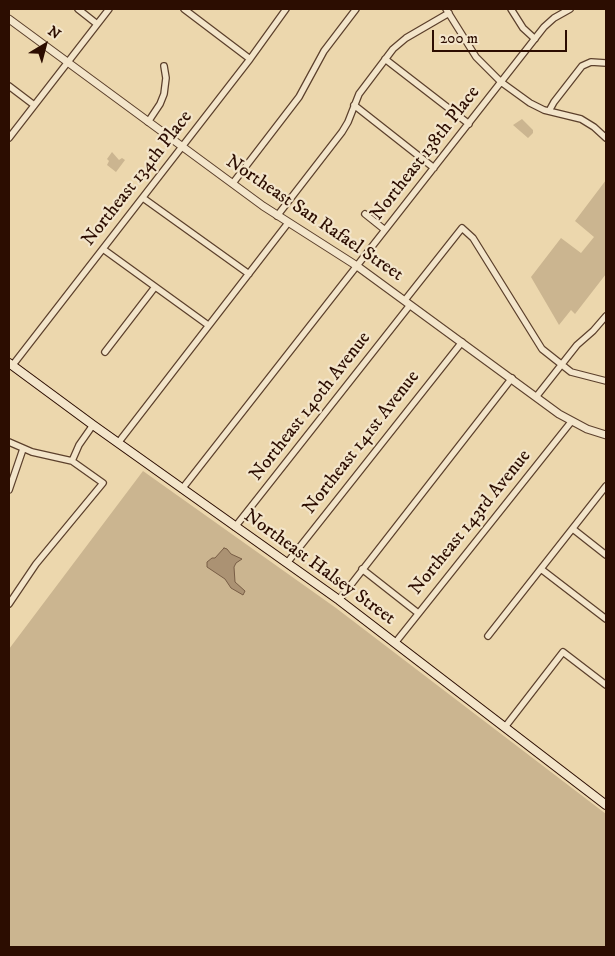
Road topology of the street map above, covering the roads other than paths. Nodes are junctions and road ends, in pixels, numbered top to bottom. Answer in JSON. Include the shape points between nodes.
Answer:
{"nodes":[{"id":1,"x":78,"y":9,"type":"edge"},
{"id":2,"x":109,"y":9,"type":"edge"},
{"id":3,"x":184,"y":9,"type":"edge"},
{"id":4,"x":286,"y":9,"type":"edge"},
{"id":5,"x":356,"y":9,"type":"edge"},
{"id":6,"x":511,"y":9,"type":"edge"},
{"id":7,"x":570,"y":9,"type":"edge"},
{"id":8,"x":447,"y":11,"type":"edge"},
{"id":9,"x":9,"y":19,"type":"edge"},
{"id":10,"x":97,"y":24,"type":"junction"},
{"id":11,"x":535,"y":39,"type":"junction"},
{"id":12,"x":250,"y":59,"type":"junction"},
{"id":13,"x":386,"y":59,"type":"junction"},
{"id":14,"x":67,"y":63,"type":"junction"},
{"id":15,"x":606,"y":63,"type":"edge"},
{"id":16,"x":164,"y":66,"type":"dead end"},
{"id":17,"x":502,"y":82,"type":"junction"},
{"id":18,"x":9,"y":86,"type":"edge"},
{"id":19,"x":34,"y":105,"type":"junction"},
{"id":20,"x":354,"y":106,"type":"junction"},
{"id":21,"x":550,"y":111,"type":"junction"},
{"id":22,"x":148,"y":122,"type":"junction"},
{"id":23,"x":469,"y":124,"type":"junction"},
{"id":24,"x":9,"y":138,"type":"edge"},
{"id":25,"x":606,"y":138,"type":"edge"},
{"id":26,"x":183,"y":147,"type":"junction"},
{"id":27,"x":434,"y":168,"type":"junction"},
{"id":28,"x":232,"y":183,"type":"junction"},
{"id":29,"x":143,"y":198,"type":"junction"},
{"id":30,"x":365,"y":214,"type":"dead end"},
{"id":31,"x":277,"y":216,"type":"junction"},
{"id":32,"x":288,"y":223,"type":"junction"},
{"id":33,"x":385,"y":230,"type":"junction"},
{"id":34,"x":103,"y":250,"type":"junction"},
{"id":35,"x":357,"y":266,"type":"junction"},
{"id":36,"x":249,"y":274,"type":"junction"},
{"id":37,"x":155,"y":287,"type":"junction"},
{"id":38,"x":408,"y":302,"type":"junction"},
{"id":39,"x":606,"y":316,"type":"edge"},
{"id":40,"x":208,"y":325,"type":"junction"},
{"id":41,"x":462,"y":342,"type":"junction"},
{"id":42,"x":105,"y":352,"type":"dead end"},
{"id":43,"x":11,"y":365,"type":"edge"},
{"id":44,"x":561,"y":365,"type":"junction"},
{"id":45,"x":512,"y":378,"type":"junction"},
{"id":46,"x":605,"y":381,"type":"edge"},
{"id":47,"x":536,"y":397,"type":"junction"},
{"id":48,"x":571,"y":422,"type":"junction"},
{"id":49,"x":93,"y":425,"type":"junction"},
{"id":50,"x":606,"y":435,"type":"edge"},
{"id":51,"x":9,"y":442,"type":"edge"},
{"id":52,"x":118,"y":443,"type":"junction"},
{"id":53,"x":24,"y":449,"type":"junction"},
{"id":54,"x":72,"y":461,"type":"junction"},
{"id":55,"x":606,"y":488,"type":"edge"},
{"id":56,"x":182,"y":489,"type":"junction"},
{"id":57,"x":9,"y":490,"type":"edge"},
{"id":58,"x":235,"y":527,"type":"junction"},
{"id":59,"x":573,"y":529,"type":"junction"},
{"id":60,"x":606,"y":555,"type":"edge"},
{"id":61,"x":287,"y":563,"type":"junction"},
{"id":62,"x":362,"y":569,"type":"junction"},
{"id":63,"x":541,"y":569,"type":"junction"},
{"id":64,"x":339,"y":600,"type":"junction"},
{"id":65,"x":9,"y":604,"type":"edge"},
{"id":66,"x":418,"y":613,"type":"junction"},
{"id":67,"x":606,"y":619,"type":"edge"},
{"id":68,"x":488,"y":636,"type":"dead end"},
{"id":69,"x":395,"y":643,"type":"junction"},
{"id":70,"x":606,"y":686,"type":"edge"},
{"id":71,"x":505,"y":727,"type":"junction"},
{"id":72,"x":606,"y":805,"type":"edge"}],
"edges":[{"from":1,"to":10,"type":"street"},
{"from":2,"to":10,"type":"street"},
{"from":3,"to":12,"type":"street"},
{"from":4,"to":12,"type":"street","name":"Northeast 134th Place"},
{"from":5,"to":28,"type":"street","via":[[324,51],[299,97]]},
{"from":6,"to":11,"type":"street"},
{"from":7,"to":11,"type":"street","name":"Northeast 138th Place","via":[[549,22]]},
{"from":8,"to":13,"type":"street","via":[[401,41]]},
{"from":8,"to":17,"type":"street","via":[[476,57]]},
{"from":9,"to":14,"type":"street","name":"Northeast San Rafael Street"},
{"from":10,"to":14,"type":"street"},
{"from":11,"to":17,"type":"street","name":"Northeast 138th Place"},
{"from":12,"to":26,"type":"street","name":"Northeast 134th Place"},
{"from":13,"to":20,"type":"street","via":[[359,94]]},
{"from":13,"to":23,"type":"street"},
{"from":14,"to":19,"type":"street"},
{"from":14,"to":22,"type":"street","name":"Northeast San Rafael Street"},
{"from":15,"to":21,"type":"street","via":[[592,62],[582,66]]},
{"from":16,"to":22,"type":"street","via":[[164,94]]},
{"from":17,"to":21,"type":"street","via":[[530,103]]},
{"from":17,"to":23,"type":"street","name":"Northeast 138th Place"},
{"from":18,"to":19,"type":"street"},
{"from":19,"to":24,"type":"street"},
{"from":20,"to":27,"type":"street"},
{"from":20,"to":31,"type":"street","via":[[342,132]]},
{"from":21,"to":25,"type":"street","via":[[581,119]]},
{"from":22,"to":26,"type":"street","name":"Northeast San Rafael Street"},
{"from":23,"to":27,"type":"street","name":"Northeast 138th Place"},
{"from":26,"to":28,"type":"street","name":"Northeast San Rafael Street"},
{"from":26,"to":29,"type":"street","name":"Northeast 134th Place"},
{"from":27,"to":33,"type":"street","name":"Northeast 138th Place"},
{"from":28,"to":31,"type":"street","name":"Northeast San Rafael Street"},
{"from":29,"to":34,"type":"street","name":"Northeast 134th Place"},
{"from":29,"to":36,"type":"street"},
{"from":30,"to":33,"type":"street"},
{"from":31,"to":32,"type":"street","name":"Northeast San Rafael Street"},
{"from":32,"to":35,"type":"street","name":"Northeast San Rafael Street"},
{"from":32,"to":36,"type":"street"},
{"from":33,"to":35,"type":"street","name":"Northeast 138th Place"},
{"from":34,"to":37,"type":"street"},
{"from":34,"to":43,"type":"street","name":"Northeast 134th Place"},
{"from":35,"to":38,"type":"street","name":"Northeast San Rafael Street"},
{"from":35,"to":56,"type":"street","name":"Northeast 138th Place"},
{"from":36,"to":40,"type":"street"},
{"from":37,"to":40,"type":"street"},
{"from":37,"to":42,"type":"street"},
{"from":38,"to":41,"type":"street","name":"Northeast San Rafael Street"},
{"from":38,"to":44,"type":"street","name":"Northeast 140th Avenue","via":[[462,228],[473,238],[538,346]]},
{"from":38,"to":58,"type":"street","name":"Northeast 140th Avenue"},
{"from":39,"to":44,"type":"street"},
{"from":40,"to":52,"type":"street"},
{"from":41,"to":45,"type":"street","name":"Northeast San Rafael Street"},
{"from":41,"to":61,"type":"street","name":"Northeast 141st Avenue"},
{"from":43,"to":49,"type":"main road","name":"Northeast Halsey Street"},
{"from":44,"to":46,"type":"street","via":[[571,372]]},
{"from":44,"to":47,"type":"street"},
{"from":45,"to":47,"type":"street","name":"Northeast San Rafael Street"},
{"from":45,"to":62,"type":"street"},
{"from":47,"to":48,"type":"street","name":"Northeast San Rafael Street"},
{"from":48,"to":50,"type":"street","name":"Northeast San Rafael Street"},
{"from":48,"to":66,"type":"street","name":"Northeast 143rd Avenue"},
{"from":49,"to":52,"type":"main road","name":"Northeast Halsey Street"},
{"from":49,"to":54,"type":"street"},
{"from":51,"to":53,"type":"street"},
{"from":52,"to":56,"type":"main road","name":"Northeast Halsey Street"},
{"from":53,"to":54,"type":"street","via":[[41,450]]},
{"from":53,"to":57,"type":"street"},
{"from":54,"to":65,"type":"street","via":[[103,483],[36,564]]},
{"from":55,"to":59,"type":"street"},
{"from":56,"to":58,"type":"main road","name":"Northeast Halsey Street"},
{"from":58,"to":61,"type":"main road","name":"Northeast Halsey Street"},
{"from":59,"to":60,"type":"street"},
{"from":59,"to":63,"type":"street"},
{"from":61,"to":64,"type":"main road","name":"Northeast Halsey Street"},
{"from":62,"to":64,"type":"street"},
{"from":62,"to":66,"type":"street"},
{"from":63,"to":67,"type":"street"},
{"from":63,"to":68,"type":"street"},
{"from":64,"to":69,"type":"main road","name":"Northeast Halsey Street"},
{"from":66,"to":69,"type":"street","name":"Northeast 143rd Avenue"},
{"from":69,"to":71,"type":"main road","name":"Northeast Halsey Street"},
{"from":70,"to":71,"type":"street","via":[[563,652]]},
{"from":71,"to":72,"type":"main road","name":"Northeast Halsey Street"}]}
